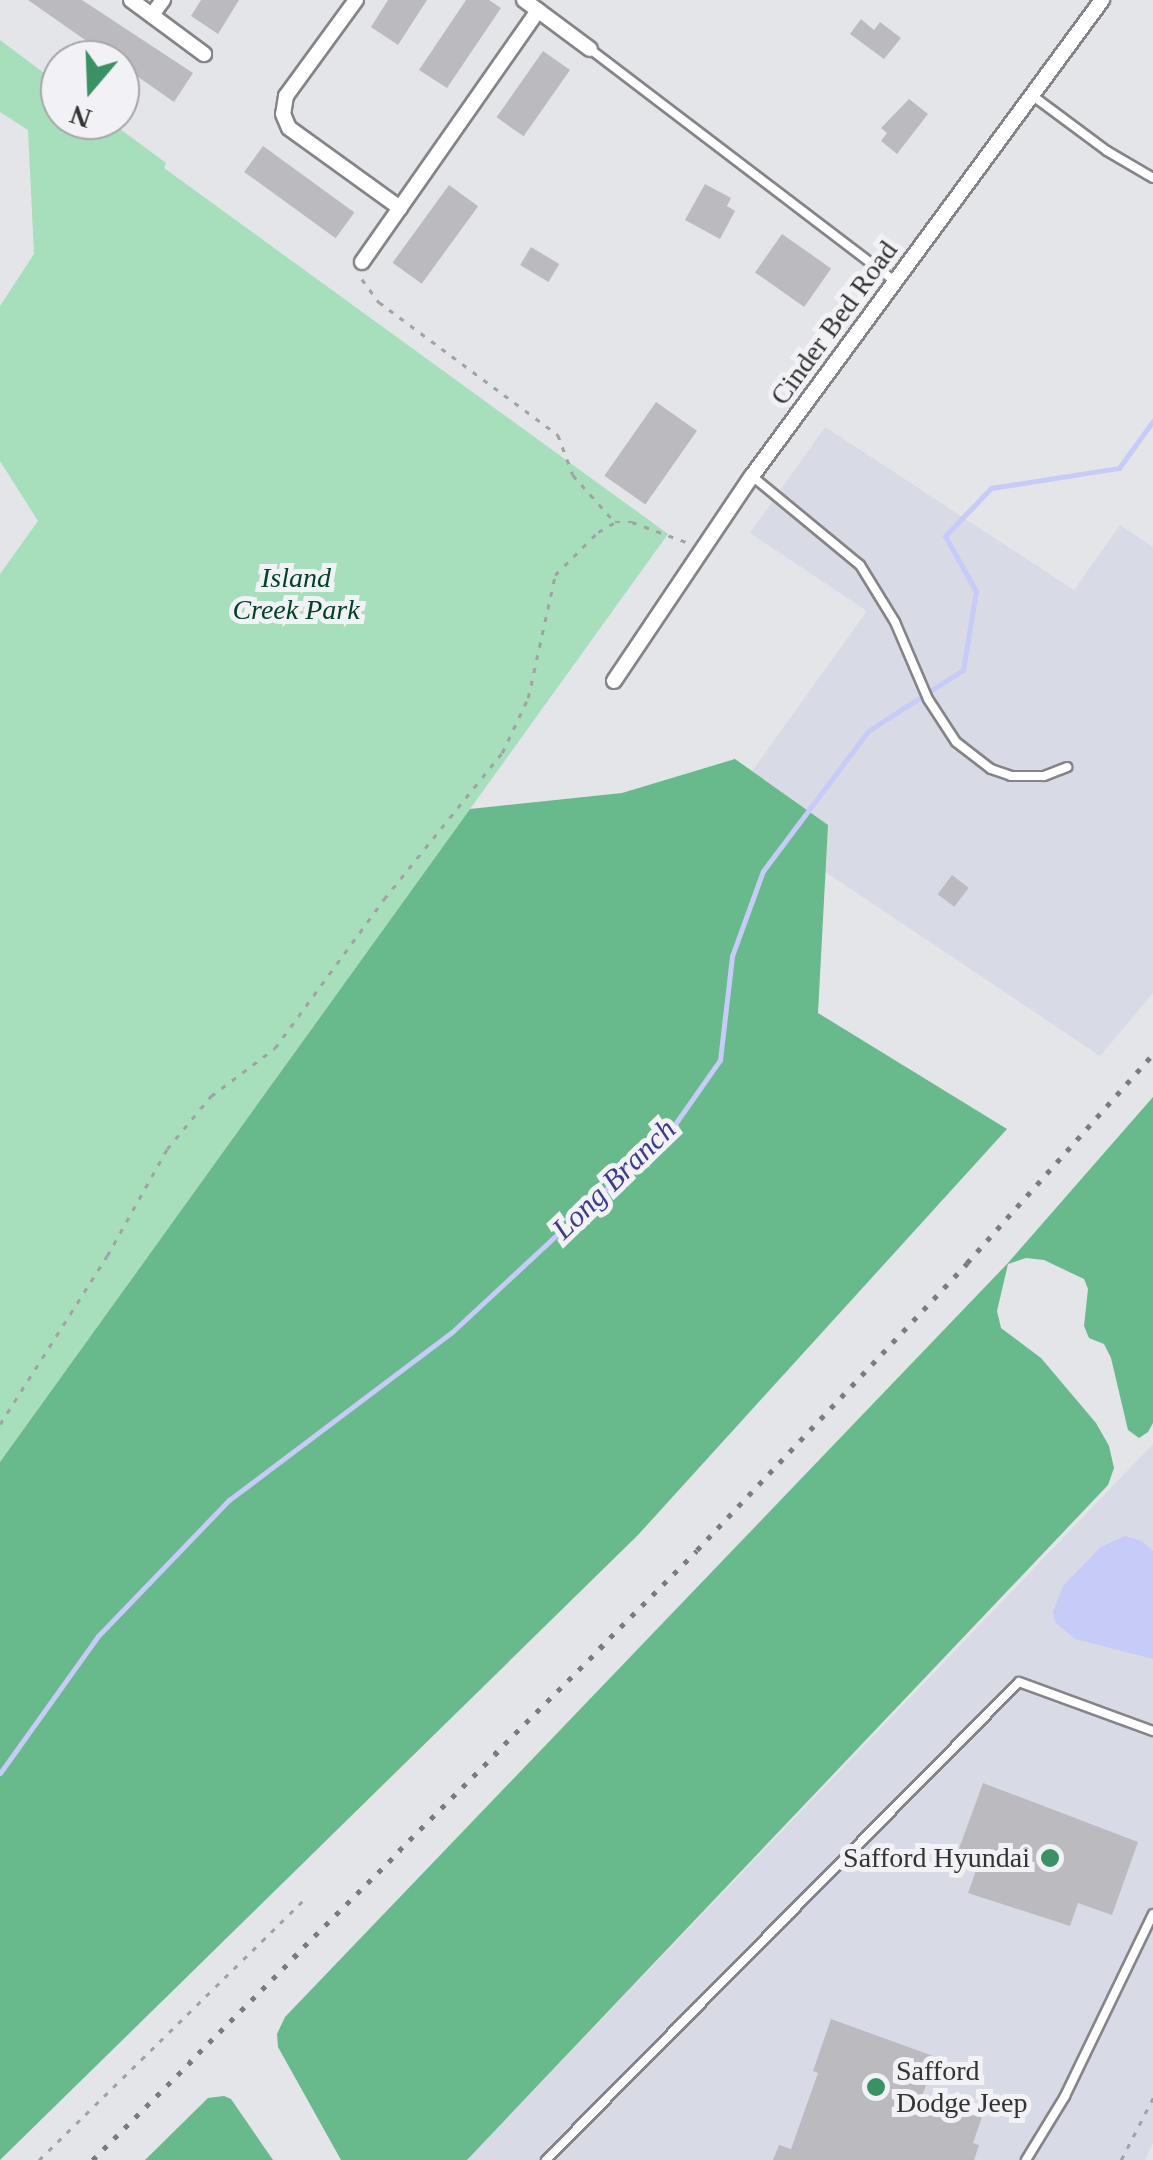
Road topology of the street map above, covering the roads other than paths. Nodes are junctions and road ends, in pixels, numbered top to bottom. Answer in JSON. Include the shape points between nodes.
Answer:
{"nodes":[{"id":1,"x":131,"y":0,"type":"edge"},
{"id":2,"x":163,"y":0,"type":"edge"},
{"id":3,"x":356,"y":0,"type":"edge"},
{"id":4,"x":524,"y":0,"type":"edge"},
{"id":5,"x":1102,"y":0,"type":"edge"},
{"id":6,"x":538,"y":12,"type":"junction"},
{"id":7,"x":152,"y":15,"type":"junction"},
{"id":8,"x":590,"y":50,"type":"joint"},
{"id":9,"x":204,"y":54,"type":"dead end"},
{"id":10,"x":1032,"y":95,"type":"junction"},
{"id":11,"x":1153,"y":178,"type":"edge"},
{"id":12,"x":400,"y":208,"type":"junction"},
{"id":13,"x":362,"y":262,"type":"road end"},
{"id":14,"x":896,"y":282,"type":"junction"},
{"id":15,"x":752,"y":476,"type":"junction"},
{"id":16,"x":614,"y":682,"type":"dead end"},
{"id":17,"x":1067,"y":766,"type":"dead end"},
{"id":18,"x":1153,"y":1731,"type":"edge"},
{"id":19,"x":1153,"y":1914,"type":"edge"},
{"id":20,"x":546,"y":2160,"type":"edge"},
{"id":21,"x":1026,"y":2160,"type":"edge"}],
"edges":[{"from":1,"to":7,"type":"street"},
{"from":2,"to":7,"type":"street"},
{"from":3,"to":12,"type":"street","via":[[286,96],[283,114],[288,128]]},
{"from":4,"to":6,"type":"street"},
{"from":5,"to":10,"type":"street","name":"Cinder Bed Road"},
{"from":6,"to":8,"type":"street"},
{"from":6,"to":12,"type":"street"},
{"from":7,"to":9,"type":"street"},
{"from":8,"to":14,"type":"lane"},
{"from":10,"to":11,"type":"lane"},
{"from":10,"to":14,"type":"street","name":"Cinder Bed Road"},
{"from":12,"to":13,"type":"street"},
{"from":14,"to":15,"type":"street","name":"Cinder Bed Road"},
{"from":15,"to":16,"type":"street","name":"Cinder Bed Road"},
{"from":15,"to":17,"type":"lane","via":[[860,565],[956,742],[1012,776],[1044,776]]},
{"from":18,"to":20,"type":"lane","via":[[1020,1682]]},
{"from":19,"to":21,"type":"lane","via":[[1065,2096]]}]}
